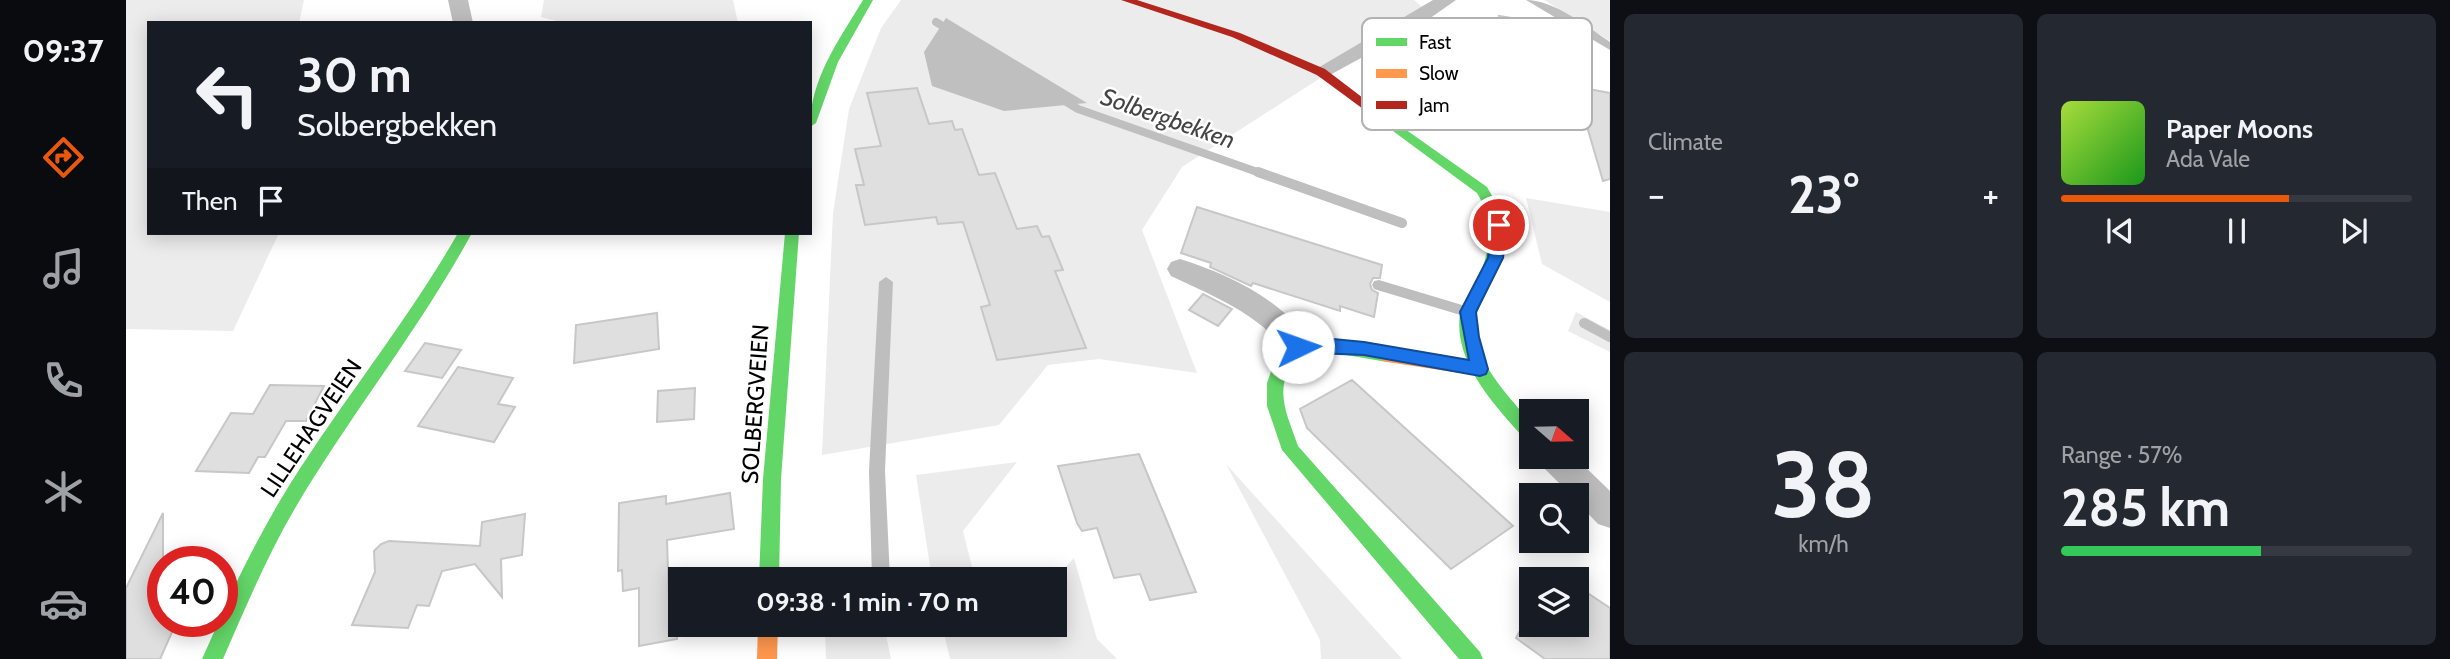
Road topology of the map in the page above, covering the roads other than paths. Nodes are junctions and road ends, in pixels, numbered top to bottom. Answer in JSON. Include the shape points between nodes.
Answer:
{"nodes":[{"id":1,"x":458,"y":0,"type":"edge"},
{"id":2,"x":868,"y":0,"type":"edge"},
{"id":3,"x":1126,"y":0,"type":"edge"},
{"id":4,"x":1446,"y":0,"type":"edge"},
{"id":5,"x":1531,"y":0,"type":"edge"},
{"id":6,"x":1418,"y":18,"type":"edge"},
{"id":7,"x":1565,"y":18,"type":"edge"},
{"id":8,"x":463,"y":21,"type":"edge"},
{"id":9,"x":1592,"y":35,"type":"edge"},
{"id":10,"x":1610,"y":47,"type":"edge"},
{"id":11,"x":1362,"y":50,"type":"edge"},
{"id":12,"x":1321,"y":72,"type":"junction"},
{"id":13,"x":1362,"y":101,"type":"edge"},
{"id":14,"x":812,"y":117,"type":"edge"},
{"id":15,"x":1403,"y":130,"type":"edge"},
{"id":16,"x":464,"y":235,"type":"edge"},
{"id":17,"x":792,"y":235,"type":"edge"},
{"id":18,"x":1180,"y":269,"type":"dead end"},
{"id":19,"x":886,"y":282,"type":"dead end"},
{"id":20,"x":1379,"y":285,"type":"dead end"},
{"id":21,"x":1468,"y":312,"type":"junction"},
{"id":22,"x":1298,"y":347,"type":"junction"},
{"id":23,"x":1480,"y":369,"type":"junction"},
{"id":24,"x":1519,"y":419,"type":"edge"},
{"id":25,"x":1566,"y":469,"type":"edge"},
{"id":26,"x":1610,"y":513,"type":"edge"},
{"id":27,"x":769,"y":567,"type":"edge"},
{"id":28,"x":881,"y":567,"type":"edge"},
{"id":29,"x":768,"y":637,"type":"edge"},
{"id":30,"x":212,"y":659,"type":"edge"},
{"id":31,"x":767,"y":659,"type":"edge"},
{"id":32,"x":1473,"y":659,"type":"edge"}],
"edges":[{"from":1,"to":8,"type":"street"},
{"from":2,"to":14,"type":"street","via":[[832,62]]},
{"from":3,"to":12,"type":"street","via":[[1236,35]]},
{"from":4,"to":6,"type":"street"},
{"from":5,"to":7,"type":"lane"},
{"from":9,"to":10,"type":"lane"},
{"from":11,"to":12,"type":"street"},
{"from":12,"to":13,"type":"street"},
{"from":15,"to":21,"type":"street","via":[[1495,204],[1499,225],[1495,258]]},
{"from":16,"to":30,"type":"street","name":"LILLEHAGVEIEN","via":[[442,281],[300,483],[254,565]]},
{"from":17,"to":27,"type":"street","name":"SOLBERGVEIEN"},
{"from":18,"to":22,"type":"street","via":[[1265,310]]},
{"from":19,"to":28,"type":"lane","via":[[877,471]]},
{"from":20,"to":21,"type":"lane"},
{"from":21,"to":23,"type":"street"},
{"from":22,"to":23,"type":"street","via":[[1364,349]]},
{"from":22,"to":32,"type":"street","via":[[1282,363],[1275,383],[1275,406],[1291,450]]},
{"from":23,"to":24,"type":"street"},
{"from":25,"to":26,"type":"street"},
{"from":29,"to":31,"type":"street"}]}
